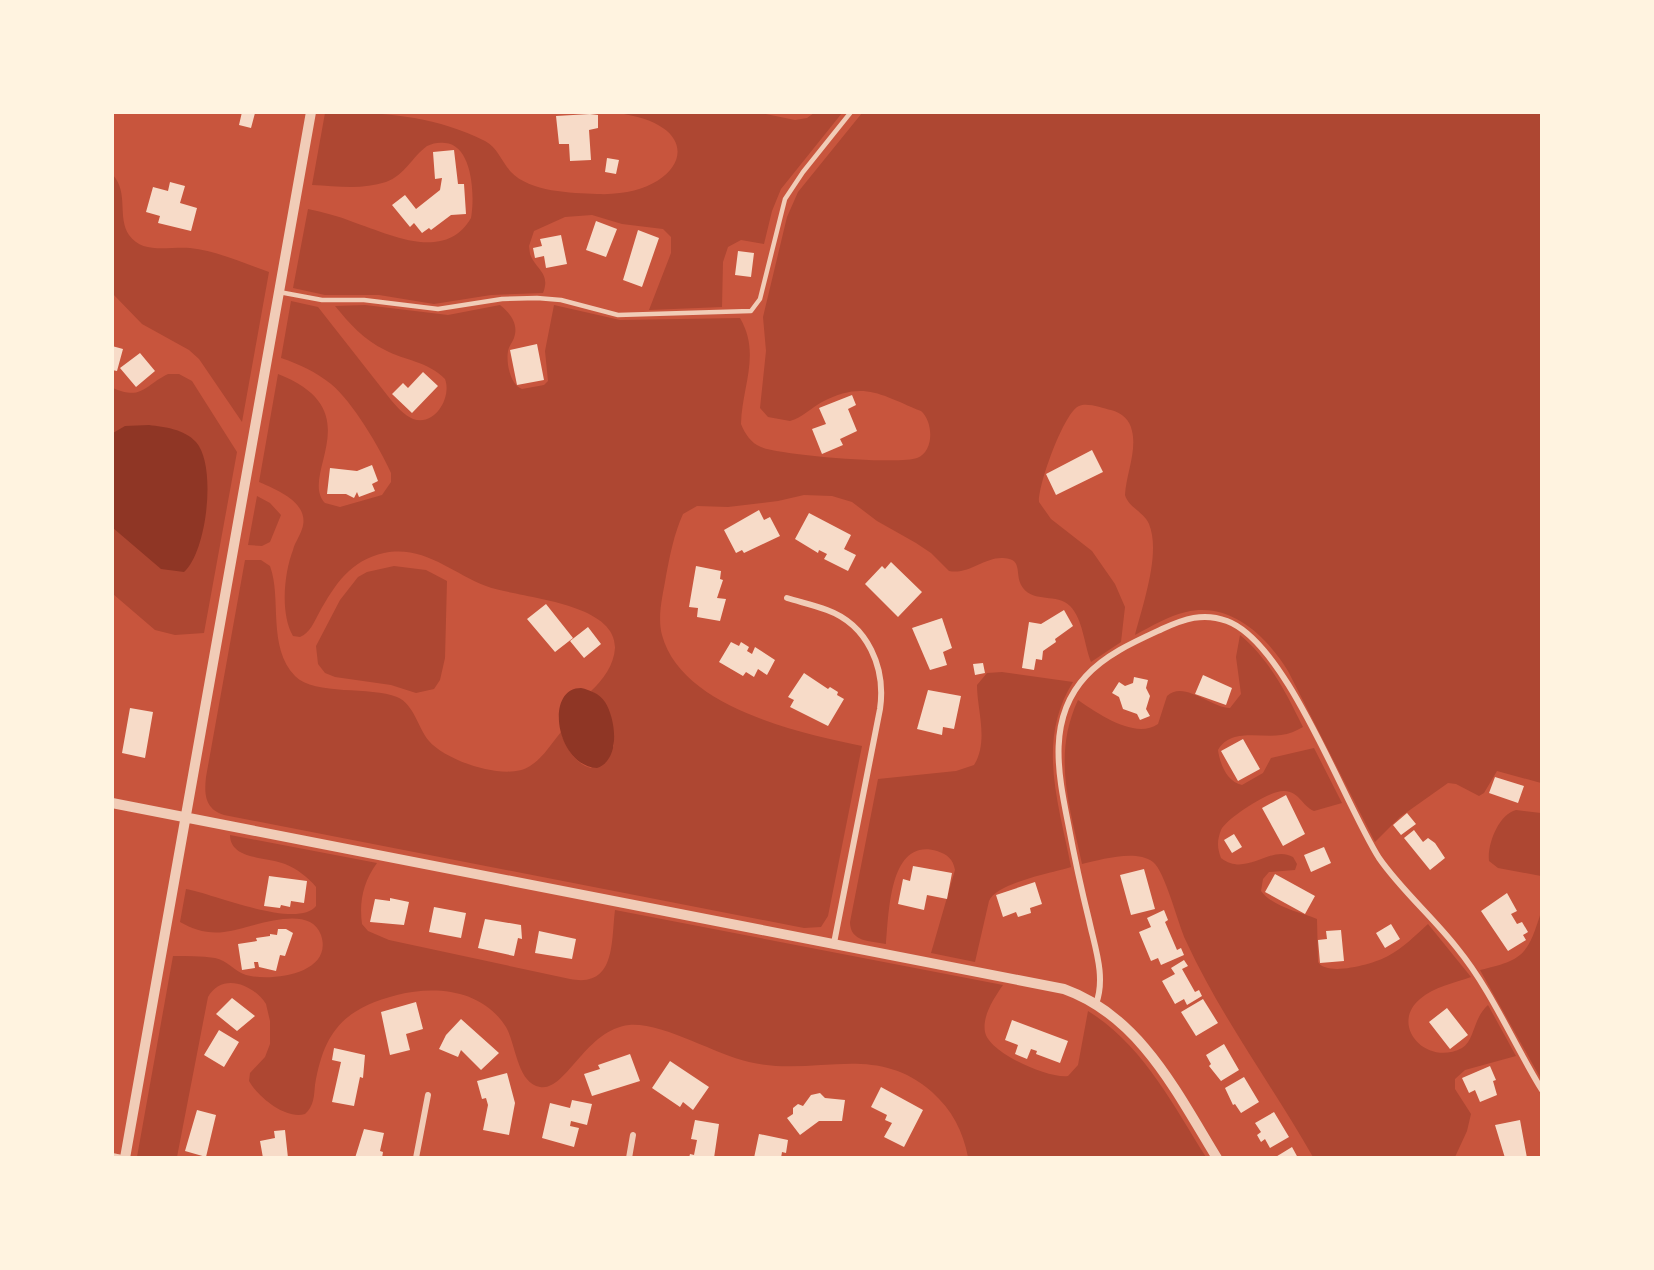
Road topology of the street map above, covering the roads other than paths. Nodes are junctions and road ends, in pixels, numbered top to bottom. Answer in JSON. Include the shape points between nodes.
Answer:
{"nodes":[{"id":1,"x":311,"y":112,"type":"edge"},
{"id":2,"x":851,"y":112,"type":"edge"},
{"id":3,"x":279,"y":292,"type":"junction"},
{"id":4,"x":787,"y":598,"type":"dead end"},
{"id":5,"x":112,"y":803,"type":"edge"},
{"id":6,"x":185,"y":816,"type":"junction"},
{"id":7,"x":834,"y":943,"type":"junction"},
{"id":8,"x":1096,"y":1004,"type":"junction"},
{"id":9,"x":1542,"y":1090,"type":"edge"},
{"id":10,"x":428,"y":1095,"type":"dead end"},
{"id":11,"x":633,"y":1135,"type":"dead end"},
{"id":12,"x":112,"y":1156,"type":"edge"},
{"id":13,"x":123,"y":1158,"type":"edge"},
{"id":14,"x":416,"y":1158,"type":"edge"},
{"id":15,"x":629,"y":1158,"type":"edge"},
{"id":16,"x":1217,"y":1158,"type":"edge"}],
"edges":[{"from":1,"to":3,"type":"street"},
{"from":2,"to":3,"type":"lane","via":[[785,199],[760,299],[751,311],[618,315],[537,298],[438,309],[364,300],[322,300]]},
{"from":3,"to":6,"type":"street"},
{"from":4,"to":7,"type":"street","via":[[827,610],[852,625],[872,650],[881,678],[880,709]]},
{"from":5,"to":6,"type":"street"},
{"from":6,"to":7,"type":"street"},
{"from":6,"to":13,"type":"street"},
{"from":7,"to":8,"type":"street","via":[[1056,987]]},
{"from":8,"to":9,"type":"street","via":[[1101,989],[1099,961],[1058,768],[1062,720],[1082,681],[1118,651],[1188,618],[1218,618],[1243,629],[1273,659],[1379,858],[1471,966]]},
{"from":8,"to":16,"type":"street","via":[[1152,1056]]},
{"from":10,"to":14,"type":"street"},
{"from":11,"to":15,"type":"street"},
{"from":12,"to":13,"type":"street"}]}
